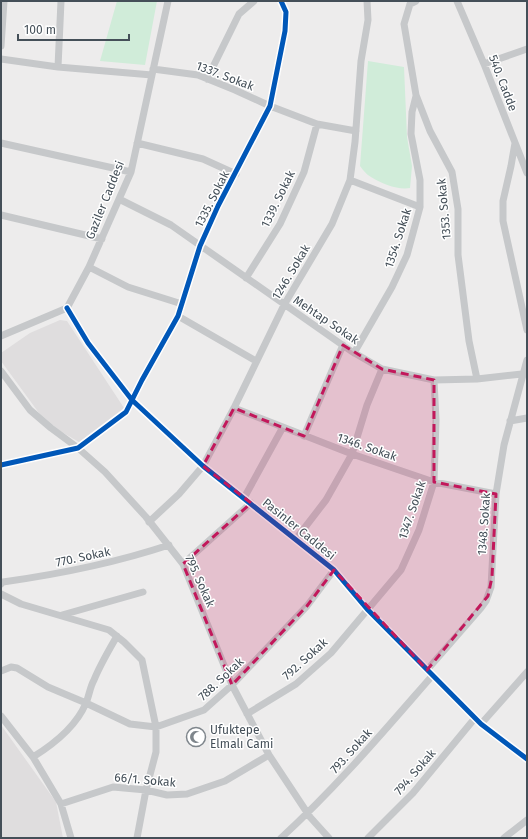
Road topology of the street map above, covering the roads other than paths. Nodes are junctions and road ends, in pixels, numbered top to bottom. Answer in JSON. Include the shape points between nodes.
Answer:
{"nodes":[{"id":1,"x":4,"y":1,"type":"edge"},
{"id":2,"x":61,"y":1,"type":"edge"},
{"id":3,"x":168,"y":1,"type":"edge"},
{"id":4,"x":254,"y":1,"type":"edge"},
{"id":5,"x":280,"y":1,"type":"edge"},
{"id":6,"x":367,"y":1,"type":"edge"},
{"id":7,"x":416,"y":1,"type":"edge"},
{"id":8,"x":457,"y":1,"type":"edge"},
{"id":9,"x":1,"y":46,"type":"edge"},
{"id":10,"x":527,"y":49,"type":"edge"},
{"id":11,"x":1,"y":59,"type":"edge"},
{"id":12,"x":484,"y":64,"type":"junction"},
{"id":13,"x":58,"y":67,"type":"junction"},
{"id":14,"x":153,"y":72,"type":"junction"},
{"id":15,"x":207,"y":79,"type":"junction"},
{"id":16,"x":416,"y":95,"type":"junction"},
{"id":17,"x":270,"y":106,"type":"junction"},
{"id":18,"x":317,"y":124,"type":"junction"},
{"id":19,"x":356,"y":131,"type":"junction"},
{"id":20,"x":1,"y":143,"type":"edge"},
{"id":21,"x":137,"y":143,"type":"junction"},
{"id":22,"x":514,"y":143,"type":"junction"},
{"id":23,"x":524,"y":157,"type":"edge"},
{"id":24,"x":131,"y":172,"type":"junction"},
{"id":25,"x":527,"y":173,"type":"edge"},
{"id":26,"x":236,"y":174,"type":"junction"},
{"id":27,"x":350,"y":180,"type":"junction"},
{"id":28,"x":119,"y":199,"type":"junction"},
{"id":29,"x":420,"y":207,"type":"junction"},
{"id":30,"x":1,"y":215,"type":"edge"},
{"id":31,"x":102,"y":239,"type":"junction"},
{"id":32,"x":200,"y":246,"type":"junction"},
{"id":33,"x":89,"y":267,"type":"junction"},
{"id":34,"x":246,"y":278,"type":"junction"},
{"id":35,"x":182,"y":304,"type":"junction"},
{"id":36,"x":284,"y":305,"type":"junction"},
{"id":37,"x":66,"y":308,"type":"junction"},
{"id":38,"x":178,"y":316,"type":"junction"},
{"id":39,"x":527,"y":326,"type":"edge"},
{"id":40,"x":1,"y":336,"type":"edge"},
{"id":41,"x":343,"y":345,"type":"junction"},
{"id":42,"x":354,"y":353,"type":"junction"},
{"id":43,"x":527,"y":360,"type":"edge"},
{"id":44,"x":256,"y":361,"type":"junction"},
{"id":45,"x":382,"y":369,"type":"junction"},
{"id":46,"x":2,"y":374,"type":"edge"},
{"id":47,"x":522,"y":374,"type":"junction"},
{"id":48,"x":476,"y":379,"type":"junction"},
{"id":49,"x":434,"y":380,"type":"junction"},
{"id":50,"x":132,"y":400,"type":"junction"},
{"id":51,"x":234,"y":408,"type":"junction"},
{"id":52,"x":527,"y":418,"type":"edge"},
{"id":53,"x":510,"y":421,"type":"junction"},
{"id":54,"x":283,"y":427,"type":"junction"},
{"id":55,"x":304,"y":436,"type":"junction"},
{"id":56,"x":78,"y":448,"type":"junction"},
{"id":57,"x":352,"y":454,"type":"junction"},
{"id":58,"x":1,"y":465,"type":"edge"},
{"id":59,"x":202,"y":466,"type":"junction"},
{"id":60,"x":434,"y":482,"type":"junction"},
{"id":61,"x":496,"y":494,"type":"junction"},
{"id":62,"x":244,"y":498,"type":"junction"},
{"id":63,"x":251,"y":503,"type":"junction"},
{"id":64,"x":149,"y":522,"type":"junction"},
{"id":65,"x":296,"y":539,"type":"junction"},
{"id":66,"x":169,"y":545,"type":"junction"},
{"id":67,"x":183,"y":564,"type":"junction"},
{"id":68,"x":334,"y":570,"type":"junction"},
{"id":69,"x":1,"y":584,"type":"edge"},
{"id":70,"x":143,"y":592,"type":"dead end"},
{"id":71,"x":1,"y":594,"type":"edge"},
{"id":72,"x":367,"y":609,"type":"junction"},
{"id":73,"x":62,"y":615,"type":"junction"},
{"id":74,"x":117,"y":636,"type":"junction"},
{"id":75,"x":427,"y":670,"type":"junction"},
{"id":76,"x":1,"y":671,"type":"edge"},
{"id":77,"x":527,"y":672,"type":"edge"},
{"id":78,"x":432,"y":676,"type":"junction"},
{"id":79,"x":232,"y":685,"type":"junction"},
{"id":80,"x":86,"y":703,"type":"junction"},
{"id":81,"x":247,"y":714,"type":"junction"},
{"id":82,"x":1,"y":716,"type":"edge"},
{"id":83,"x":475,"y":718,"type":"junction"},
{"id":84,"x":481,"y":724,"type":"junction"},
{"id":85,"x":156,"y":727,"type":"junction"},
{"id":86,"x":269,"y":755,"type":"junction"},
{"id":87,"x":33,"y":757,"type":"junction"},
{"id":88,"x":527,"y":759,"type":"edge"},
{"id":89,"x":146,"y":790,"type":"junction"},
{"id":90,"x":61,"y":804,"type":"junction"},
{"id":91,"x":308,"y":813,"type":"junction"},
{"id":92,"x":527,"y":820,"type":"edge"},
{"id":93,"x":71,"y":838,"type":"edge"},
{"id":94,"x":137,"y":838,"type":"edge"},
{"id":95,"x":282,"y":838,"type":"edge"},
{"id":96,"x":329,"y":838,"type":"edge"},
{"id":97,"x":368,"y":838,"type":"edge"},
{"id":98,"x":504,"y":838,"type":"edge"}],
"edges":[{"from":1,"to":9,"type":"street"},
{"from":2,"to":13,"type":"street"},
{"from":3,"to":14,"type":"street","name":"Gaziler Caddesi"},
{"from":4,"to":15,"type":"street","via":[[239,14]]},
{"from":5,"to":17,"type":"street","name":"1335. Sokak","via":[[286,12],[285,30]]},
{"from":6,"to":19,"type":"street","name":"1246. Sokak","via":[[368,20]]},
{"from":7,"to":16,"type":"street","name":"1353. Sokak","via":[[410,4],[404,24]]},
{"from":8,"to":12,"type":"street","name":"540. Cadde"},
{"from":10,"to":12,"type":"street"},
{"from":11,"to":13,"type":"street","name":"1337. Sokak"},
{"from":12,"to":22,"type":"street","name":"540. Cadde"},
{"from":13,"to":14,"type":"street","name":"1337. Sokak"},
{"from":14,"to":15,"type":"street","name":"1337. Sokak"},
{"from":14,"to":21,"type":"street","name":"Gaziler Caddesi"},
{"from":15,"to":17,"type":"street","name":"1337. Sokak"},
{"from":16,"to":29,"type":"street","name":"1354. Sokak","via":[[411,134],[420,180]]},
{"from":16,"to":48,"type":"street","name":"1353. Sokak","via":[[430,131],[452,172],[458,209],[458,255]]},
{"from":17,"to":18,"type":"street","name":"1337. Sokak"},
{"from":17,"to":26,"type":"street","name":"1335. Sokak"},
{"from":18,"to":19,"type":"street","name":"1337. Sokak"},
{"from":18,"to":34,"type":"street","name":"1339. Sokak","via":[[304,172],[280,224]]},
{"from":19,"to":27,"type":"street","name":"1246. Sokak"},
{"from":20,"to":24,"type":"street"},
{"from":21,"to":24,"type":"street","name":"Gaziler Caddesi"},
{"from":21,"to":26,"type":"street","via":[[203,159]]},
{"from":22,"to":23,"type":"street","name":"540. Cadde"},
{"from":22,"to":39,"type":"street","via":[[502,216]]},
{"from":23,"to":25,"type":"street","name":"540. Cadde"},
{"from":24,"to":28,"type":"street","name":"Gaziler Caddesi"},
{"from":26,"to":32,"type":"street","name":"1335. Sokak"},
{"from":27,"to":29,"type":"street"},
{"from":27,"to":36,"type":"street","name":"1246. Sokak","via":[[332,224]]},
{"from":28,"to":31,"type":"street","name":"Gaziler Caddesi"},
{"from":28,"to":32,"type":"street","name":"Mehtap Sokak","via":[[171,225]]},
{"from":29,"to":42,"type":"street","name":"1354. Sokak","via":[[406,255],[392,287]]},
{"from":30,"to":31,"type":"street"},
{"from":31,"to":33,"type":"street","name":"Gaziler Caddesi"},
{"from":32,"to":34,"type":"street","name":"Mehtap Sokak"},
{"from":32,"to":35,"type":"street","name":"1335. Sokak"},
{"from":33,"to":35,"type":"street","via":[[128,287]]},
{"from":33,"to":37,"type":"street","name":"Gaziler Caddesi"},
{"from":34,"to":36,"type":"street","name":"Mehtap Sokak"},
{"from":35,"to":38,"type":"street","name":"1335. Sokak"},
{"from":36,"to":41,"type":"street","name":"Mehtap Sokak"},
{"from":36,"to":44,"type":"street","name":"1246. Sokak"},
{"from":37,"to":40,"type":"street"},
{"from":37,"to":50,"type":"street","name":"Pasinler Caddesi","via":[[88,343]]},
{"from":38,"to":44,"type":"street"},
{"from":38,"to":50,"type":"street","name":"1335. Sokak"},
{"from":41,"to":42,"type":"street","name":"Mehtap Sokak"},
{"from":41,"to":55,"type":"street"},
{"from":42,"to":45,"type":"street","name":"Mehtap Sokak"},
{"from":43,"to":47,"type":"street","name":"1348. Sokak"},
{"from":44,"to":51,"type":"street","name":"1246. Sokak"},
{"from":45,"to":49,"type":"street","name":"Mehtap Sokak"},
{"from":45,"to":57,"type":"street","via":[[367,405]]},
{"from":46,"to":56,"type":"street","name":"795. Sokak","via":[[30,410]]},
{"from":47,"to":48,"type":"street","name":"Mehtap Sokak"},
{"from":47,"to":53,"type":"street","name":"1348. Sokak"},
{"from":48,"to":49,"type":"street","name":"Mehtap Sokak"},
{"from":49,"to":60,"type":"street","name":"1347. Sokak"},
{"from":50,"to":56,"type":"street","name":"1335. Sokak","via":[[126,412]]},
{"from":50,"to":59,"type":"street","name":"Pasinler Caddesi"},
{"from":51,"to":54,"type":"street","name":"1346. Sokak"},
{"from":51,"to":59,"type":"street","name":"1246. Sokak"},
{"from":52,"to":53,"type":"street"},
{"from":53,"to":61,"type":"street","name":"1348. Sokak"},
{"from":54,"to":55,"type":"street","name":"1346. Sokak"},
{"from":54,"to":62,"type":"street"},
{"from":55,"to":57,"type":"street","name":"1346. Sokak"},
{"from":56,"to":58,"type":"street"},
{"from":56,"to":64,"type":"street","name":"795. Sokak","via":[[105,472]]},
{"from":57,"to":60,"type":"street","name":"1346. Sokak"},
{"from":57,"to":65,"type":"street","via":[[326,500]]},
{"from":59,"to":62,"type":"street","name":"Pasinler Caddesi"},
{"from":59,"to":64,"type":"street","name":"1246. Sokak","via":[[179,494]]},
{"from":60,"to":61,"type":"street","name":"1346. Sokak"},
{"from":60,"to":72,"type":"street","name":"1347. Sokak","via":[[419,530],[401,570]]},
{"from":61,"to":75,"type":"street","name":"1348. Sokak","via":[[492,577],[488,596]]},
{"from":62,"to":63,"type":"street","name":"Pasinler Caddesi"},
{"from":63,"to":65,"type":"street","name":"Pasinler Caddesi"},
{"from":63,"to":67,"type":"street"},
{"from":64,"to":66,"type":"street","name":"795. Sokak"},
{"from":65,"to":68,"type":"street","name":"Pasinler Caddesi"},
{"from":66,"to":67,"type":"street","name":"795. Sokak"},
{"from":66,"to":69,"type":"street","name":"770. Sokak","via":[[130,558]]},
{"from":67,"to":79,"type":"street","name":"795. Sokak"},
{"from":68,"to":72,"type":"street","name":"Pasinler Caddesi"},
{"from":68,"to":79,"type":"street","name":"788. Sokak","via":[[307,606]]},
{"from":70,"to":73,"type":"street"},
{"from":71,"to":73,"type":"street","via":[[21,604]]},
{"from":72,"to":75,"type":"street","name":"Pasinler Caddesi"},
{"from":72,"to":81,"type":"street","name":"792. Sokak","via":[[331,653],[296,684]]},
{"from":73,"to":74,"type":"street","via":[[109,630]]},
{"from":74,"to":80,"type":"street","via":[[93,680]]},
{"from":74,"to":85,"type":"street","via":[[142,660]]},
{"from":75,"to":78,"type":"street","name":"Pasinler Caddesi"},
{"from":76,"to":80,"type":"street","name":"788. Sokak","via":[[11,667],[17,668],[48,687]]},
{"from":77,"to":84,"type":"street"},
{"from":78,"to":83,"type":"street","name":"Pasinler Caddesi"},
{"from":78,"to":91,"type":"street","name":"793. Sokak"},
{"from":79,"to":81,"type":"street","name":"795. Sokak"},
{"from":79,"to":85,"type":"street","name":"788. Sokak","via":[[204,710]]},
{"from":80,"to":85,"type":"street","name":"788. Sokak","via":[[130,724]]},
{"from":80,"to":87,"type":"street","via":[[69,728],[52,745]]},
{"from":81,"to":86,"type":"street","name":"795. Sokak"},
{"from":82,"to":87,"type":"street"},
{"from":83,"to":84,"type":"street","name":"Pasinler Caddesi"},
{"from":83,"to":97,"type":"street","name":"794. Sokak","via":[[413,793]]},
{"from":84,"to":88,"type":"street","name":"Pasinler Caddesi"},
{"from":85,"to":89,"type":"street","via":[[156,752]]},
{"from":86,"to":89,"type":"street","name":"66/1. Sokak","via":[[225,781],[187,794],[167,795]]},
{"from":86,"to":91,"type":"street","name":"795. Sokak"},
{"from":87,"to":90,"type":"street"},
{"from":89,"to":90,"type":"street","name":"66/1. Sokak","via":[[113,787]]},
{"from":89,"to":94,"type":"street"},
{"from":90,"to":93,"type":"street"},
{"from":91,"to":95,"type":"street","name":"793. Sokak"},
{"from":91,"to":96,"type":"street","name":"795. Sokak"},
{"from":92,"to":98,"type":"street"}]}
